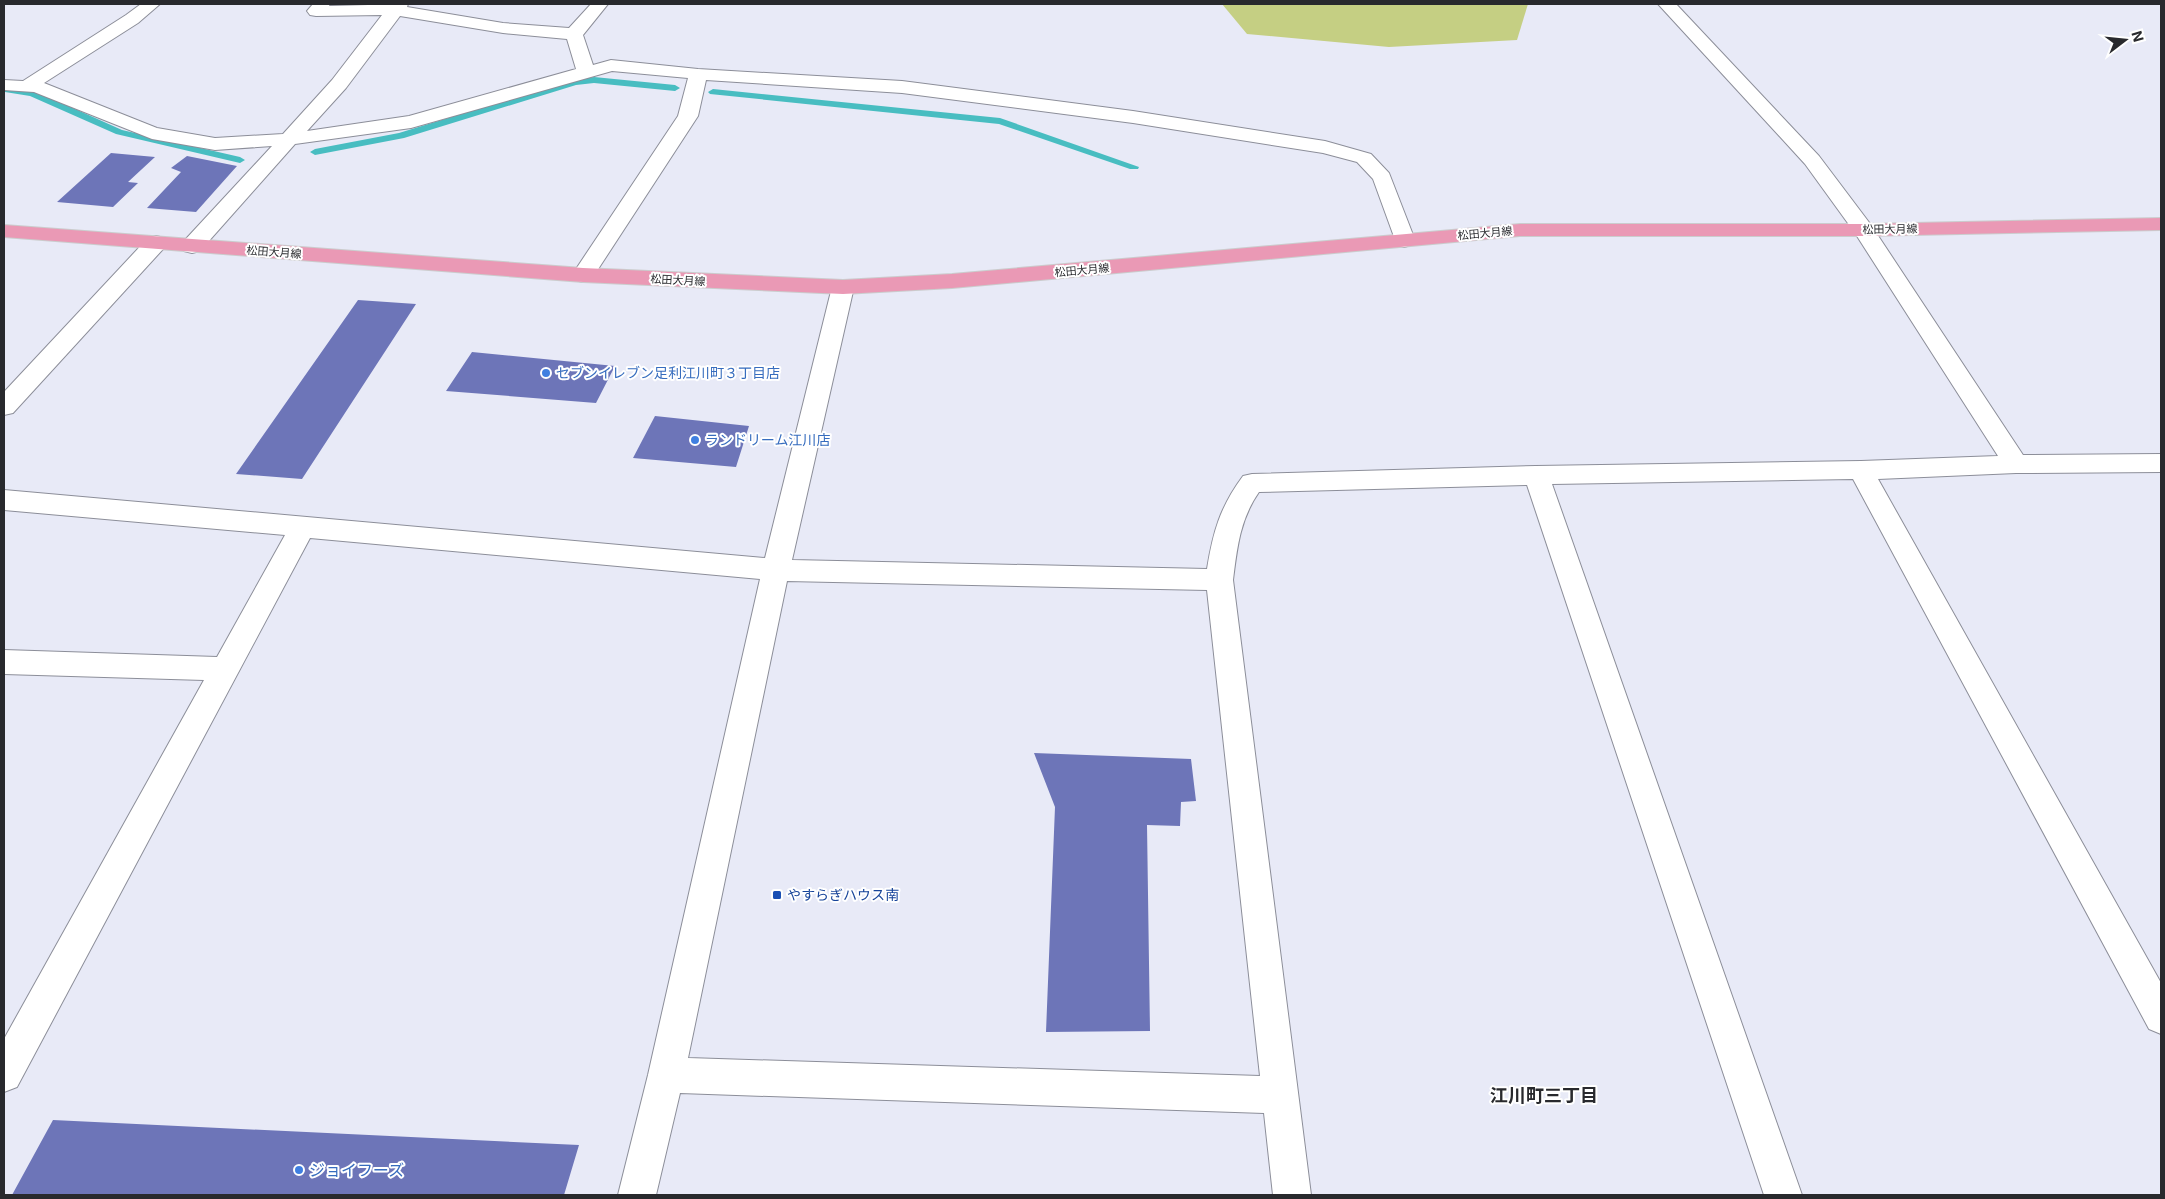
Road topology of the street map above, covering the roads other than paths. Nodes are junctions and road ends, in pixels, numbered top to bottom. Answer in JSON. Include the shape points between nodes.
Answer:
{"nodes":[{"id":1,"x":151,"y":4,"type":"edge"},
{"id":2,"x":322,"y":4,"type":"edge"},
{"id":3,"x":600,"y":4,"type":"edge"},
{"id":4,"x":1667,"y":4,"type":"edge"},
{"id":5,"x":397,"y":7,"type":"edge"},
{"id":6,"x":574,"y":34,"type":"junction"},
{"id":7,"x":586,"y":72,"type":"junction"},
{"id":8,"x":698,"y":74,"type":"junction"},
{"id":9,"x":4,"y":85,"type":"edge"},
{"id":10,"x":26,"y":86,"type":"junction"},
{"id":11,"x":290,"y":139,"type":"junction"},
{"id":12,"x":2161,"y":224,"type":"edge"},
{"id":13,"x":1864,"y":230,"type":"junction"},
{"id":14,"x":4,"y":231,"type":"edge"},
{"id":15,"x":1404,"y":240,"type":"junction"},
{"id":16,"x":156,"y":243,"type":"junction"},
{"id":17,"x":192,"y":246,"type":"junction"},
{"id":18,"x":583,"y":276,"type":"junction"},
{"id":19,"x":843,"y":287,"type":"junction"},
{"id":20,"x":4,"y":407,"type":"edge"},
{"id":21,"x":2161,"y":463,"type":"edge"},
{"id":22,"x":2016,"y":464,"type":"junction"},
{"id":23,"x":1861,"y":470,"type":"junction"},
{"id":24,"x":1536,"y":475,"type":"junction"},
{"id":25,"x":4,"y":500,"type":"edge"},
{"id":26,"x":303,"y":527,"type":"junction"},
{"id":27,"x":776,"y":570,"type":"junction"},
{"id":28,"x":1219,"y":580,"type":"junction"},
{"id":29,"x":4,"y":662,"type":"edge"},
{"id":30,"x":225,"y":669,"type":"junction"},
{"id":31,"x":2161,"y":1017,"type":"edge"},
{"id":32,"x":4,"y":1074,"type":"edge"},
{"id":33,"x":666,"y":1075,"type":"junction"},
{"id":34,"x":1281,"y":1095,"type":"junction"},
{"id":35,"x":637,"y":1195,"type":"edge"},
{"id":36,"x":1292,"y":1195,"type":"edge"},
{"id":37,"x":1783,"y":1195,"type":"edge"}],
"edges":[{"from":1,"to":10,"type":"street"},
{"from":2,"to":5,"type":"street","via":[[316,11]]},
{"from":3,"to":6,"type":"street"},
{"from":4,"to":13,"type":"street","via":[[1812,160]]},
{"from":5,"to":6,"type":"street","via":[[503,28]]},
{"from":5,"to":11,"type":"street","via":[[339,84]]},
{"from":6,"to":7,"type":"street"},
{"from":7,"to":8,"type":"street","via":[[611,65]]},
{"from":7,"to":11,"type":"street","via":[[411,122]]},
{"from":8,"to":15,"type":"street","via":[[902,87],[1132,116],[1325,147],[1364,158],[1382,177]]},
{"from":8,"to":18,"type":"street","via":[[688,116]]},
{"from":9,"to":10,"type":"street"},
{"from":10,"to":11,"type":"street","via":[[38,87],[152,133],[215,144]]},
{"from":11,"to":17,"type":"street"},
{"from":12,"to":13,"type":"main road","name":"松田大月線"},
{"from":13,"to":15,"type":"main road","name":"松田大月線","via":[[1520,230]]},
{"from":13,"to":22,"type":"street"},
{"from":14,"to":16,"type":"main road","name":"松田大月線"},
{"from":15,"to":19,"type":"main road","name":"松田大月線","via":[[961,280]]},
{"from":16,"to":17,"type":"main road","name":"松田大月線"},
{"from":16,"to":20,"type":"street"},
{"from":17,"to":18,"type":"main road","name":"松田大月線"},
{"from":18,"to":19,"type":"main road","name":"松田大月線"},
{"from":19,"to":27,"type":"street"},
{"from":21,"to":22,"type":"street"},
{"from":22,"to":23,"type":"street"},
{"from":23,"to":24,"type":"street"},
{"from":23,"to":31,"type":"street"},
{"from":24,"to":28,"type":"street","via":[[1252,483],[1239,499],[1227,526]]},
{"from":24,"to":37,"type":"street"},
{"from":25,"to":26,"type":"street"},
{"from":26,"to":27,"type":"street"},
{"from":26,"to":30,"type":"street"},
{"from":27,"to":28,"type":"street"},
{"from":27,"to":33,"type":"street"},
{"from":28,"to":34,"type":"street"},
{"from":29,"to":30,"type":"street"},
{"from":30,"to":32,"type":"street"},
{"from":33,"to":34,"type":"street"},
{"from":33,"to":35,"type":"street"},
{"from":34,"to":36,"type":"street"}]}
